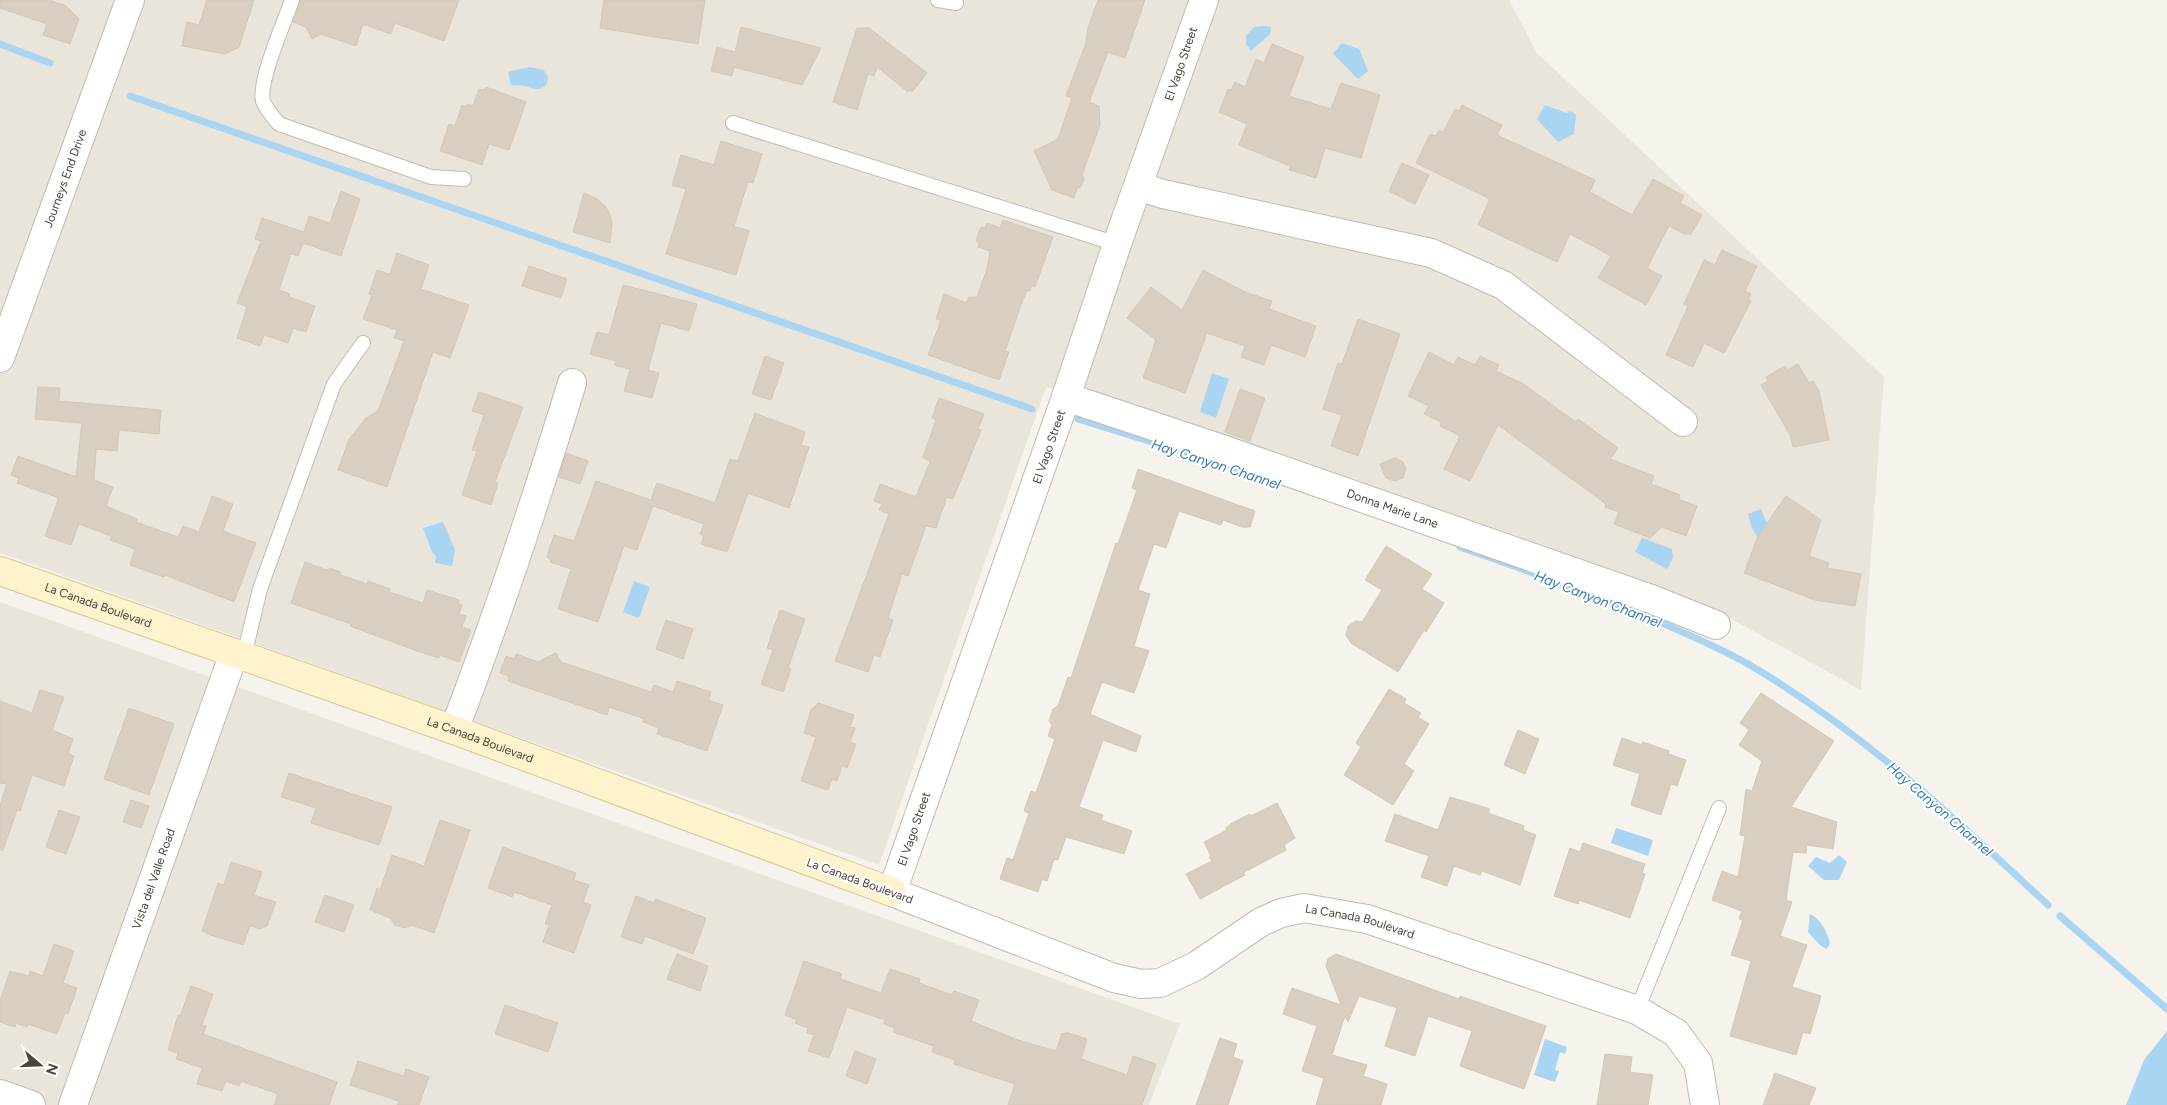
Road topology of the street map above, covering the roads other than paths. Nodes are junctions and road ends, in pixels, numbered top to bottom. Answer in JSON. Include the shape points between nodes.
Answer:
{"nodes":[{"id":1,"x":130,"y":0,"type":"edge"},
{"id":2,"x":292,"y":0,"type":"edge"},
{"id":3,"x":938,"y":0,"type":"edge"},
{"id":4,"x":1204,"y":0,"type":"edge"},
{"id":5,"x":956,"y":3,"type":"dead end"},
{"id":6,"x":733,"y":123,"type":"dead end"},
{"id":7,"x":464,"y":179,"type":"dead end"},
{"id":8,"x":1138,"y":186,"type":"junction"},
{"id":9,"x":1117,"y":244,"type":"junction"},
{"id":10,"x":362,"y":343,"type":"dead end"},
{"id":11,"x":0,"y":358,"type":"edge"},
{"id":12,"x":572,"y":383,"type":"dead end"},
{"id":13,"x":1066,"y":397,"type":"junction"},
{"id":14,"x":1682,"y":422,"type":"dead end"},
{"id":15,"x":0,"y":571,"type":"edge"},
{"id":16,"x":1716,"y":625,"type":"dead end"},
{"id":17,"x":239,"y":655,"type":"junction"},
{"id":18,"x":454,"y":730,"type":"junction"},
{"id":19,"x":1719,"y":808,"type":"dead end"},
{"id":20,"x":892,"y":892,"type":"junction"},
{"id":21,"x":1637,"y":1010,"type":"junction"},
{"id":22,"x":0,"y":1094,"type":"edge"},
{"id":23,"x":31,"y":1105,"type":"edge"},
{"id":24,"x":73,"y":1105,"type":"edge"},
{"id":25,"x":1705,"y":1105,"type":"edge"}],
"edges":[{"from":1,"to":11,"type":"street","name":"Journeys End Drive"},
{"from":2,"to":7,"type":"lane","via":[[263,91],[264,102],[279,124],[431,178]]},
{"from":3,"to":5,"type":"lane"},
{"from":4,"to":8,"type":"street","name":"El Vago Street"},
{"from":6,"to":9,"type":"lane"},
{"from":8,"to":9,"type":"street","name":"El Vago Street"},
{"from":8,"to":14,"type":"street","via":[[1432,253],[1502,285]]},
{"from":9,"to":13,"type":"street","name":"El Vago Street"},
{"from":10,"to":17,"type":"lane","via":[[334,384]]},
{"from":12,"to":18,"type":"street","via":[[504,595]]},
{"from":13,"to":16,"type":"street","name":"Donna Marie Lane","via":[[1651,598]]},
{"from":13,"to":20,"type":"street","name":"El Vago Street"},
{"from":15,"to":17,"type":"street","name":"La Canada Boulevard"},
{"from":17,"to":18,"type":"street","name":"La Canada Boulevard"},
{"from":17,"to":24,"type":"street","name":"Vista del Valle Road"},
{"from":18,"to":20,"type":"street","name":"La Canada Boulevard"},
{"from":19,"to":21,"type":"lane"},
{"from":20,"to":21,"type":"street","name":"La Canada Boulevard","via":[[1114,978],[1141,984],[1160,983],[1196,966],[1261,922],[1304,908],[1367,919]]},
{"from":21,"to":25,"type":"street","name":"La Canada Boulevard","via":[[1676,1033],[1698,1064]]},
{"from":22,"to":23,"type":"street"}]}
